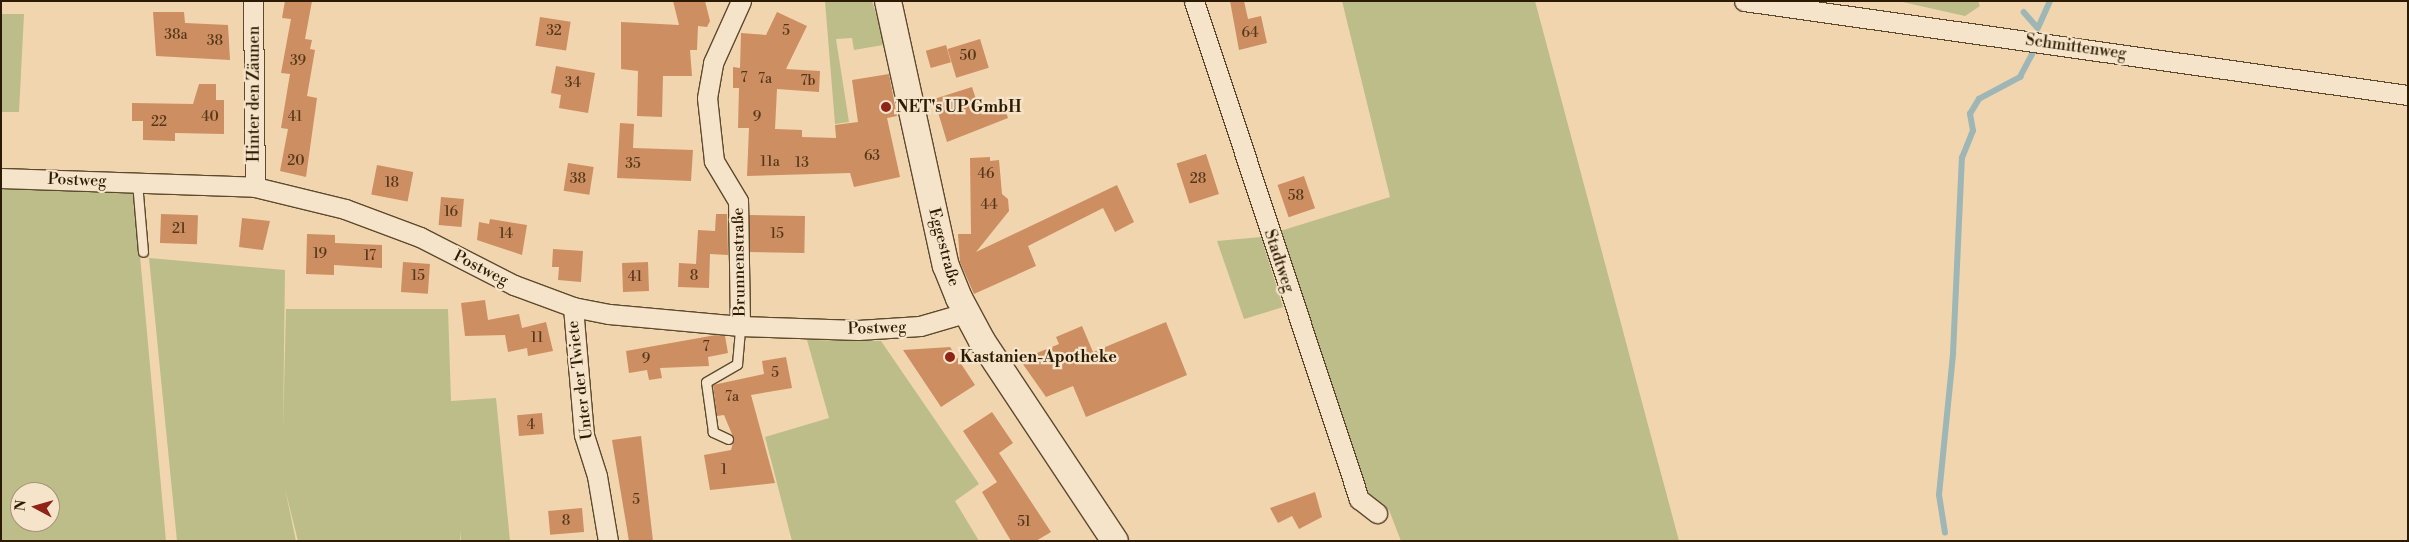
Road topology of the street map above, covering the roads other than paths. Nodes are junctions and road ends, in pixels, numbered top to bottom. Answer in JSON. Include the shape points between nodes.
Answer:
{"nodes":[{"id":1,"x":253,"y":1,"type":"edge"},
{"id":2,"x":741,"y":1,"type":"edge"},
{"id":3,"x":888,"y":1,"type":"edge"},
{"id":4,"x":1194,"y":1,"type":"edge"},
{"id":5,"x":1744,"y":1,"type":"edge"},
{"id":6,"x":2408,"y":94,"type":"edge"},
{"id":7,"x":1,"y":178,"type":"edge"},
{"id":8,"x":137,"y":182,"type":"junction"},
{"id":9,"x":255,"y":187,"type":"junction"},
{"id":10,"x":143,"y":252,"type":"dead end"},
{"id":11,"x":573,"y":307,"type":"junction"},
{"id":12,"x":965,"y":313,"type":"junction"},
{"id":13,"x":740,"y":326,"type":"junction"},
{"id":14,"x":728,"y":439,"type":"dead end"},
{"id":15,"x":1377,"y":514,"type":"dead end"},
{"id":16,"x":608,"y":541,"type":"edge"},
{"id":17,"x":1115,"y":541,"type":"edge"}],
"edges":[{"from":1,"to":9,"type":"street","name":"Hinter den Zäunen"},
{"from":2,"to":13,"type":"street","name":"Brunnenstraße","via":[[712,63],[707,98],[714,161],[738,201]]},
{"from":3,"to":12,"type":"main road","name":"Eggestraße","via":[[946,266]]},
{"from":4,"to":15,"type":"street","name":"Stadtweg","via":[[1359,499]]},
{"from":5,"to":6,"type":"street","name":"Schmittenweg"},
{"from":7,"to":8,"type":"street","name":"Postweg"},
{"from":8,"to":9,"type":"street","name":"Postweg"},
{"from":8,"to":10,"type":"lane"},
{"from":9,"to":11,"type":"street","name":"Postweg","via":[[345,209]]},
{"from":11,"to":13,"type":"street","name":"Postweg"},
{"from":11,"to":16,"type":"street","name":"Unter der Twiete","via":[[584,435],[597,476]]},
{"from":12,"to":13,"type":"street","name":"Postweg","via":[[920,326],[858,330]]},
{"from":12,"to":17,"type":"main road","name":"Eggestraße"},
{"from":13,"to":14,"type":"lane","via":[[737,364],[706,382],[713,432]]}]}
